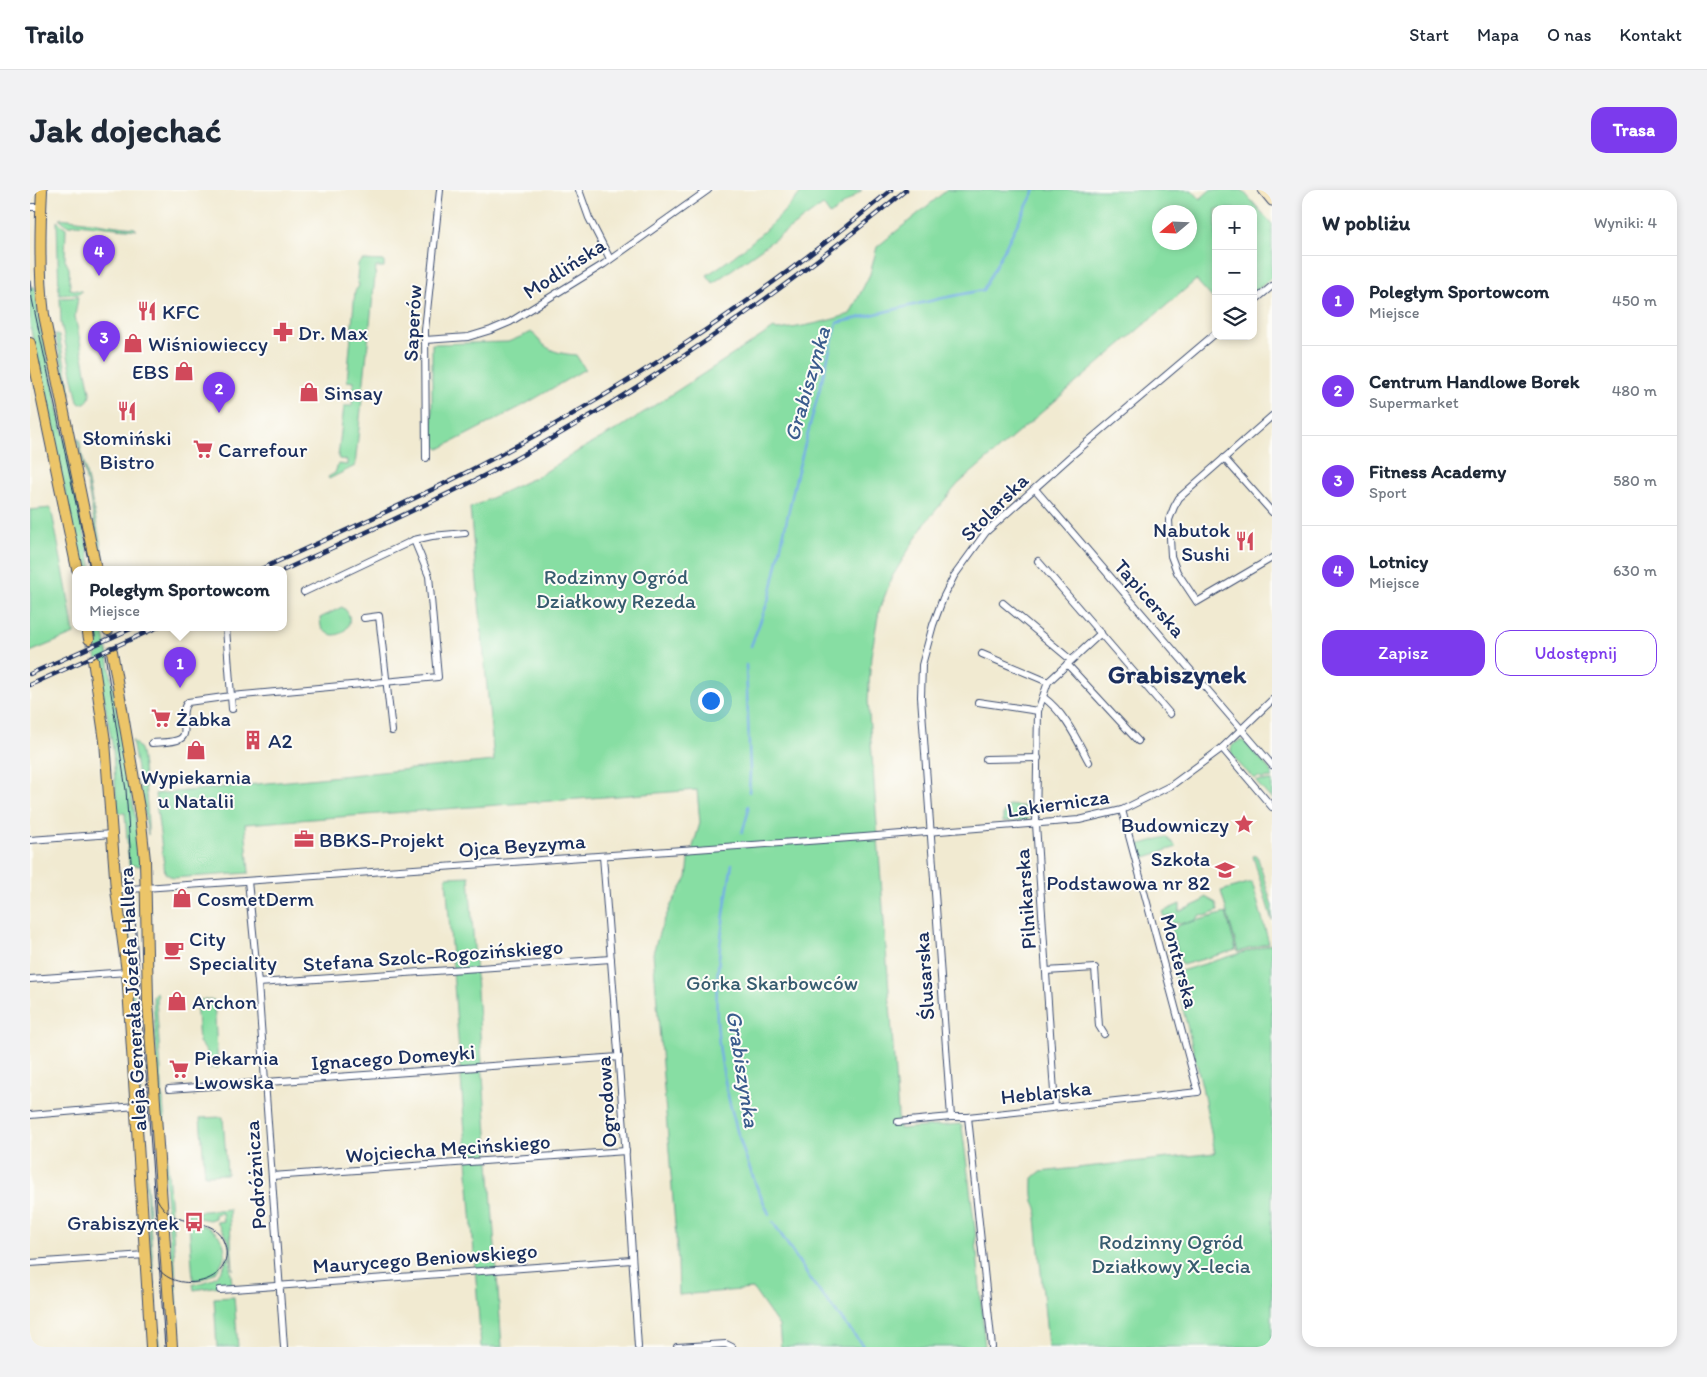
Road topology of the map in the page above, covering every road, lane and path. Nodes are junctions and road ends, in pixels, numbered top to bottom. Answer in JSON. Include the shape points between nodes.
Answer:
{"nodes":[{"id":1,"x":42,"y":190,"type":"edge"},
{"id":2,"x":440,"y":190,"type":"edge"},
{"id":3,"x":579,"y":190,"type":"edge"},
{"id":4,"x":708,"y":190,"type":"edge"},
{"id":5,"x":1263,"y":190,"type":"edge"},
{"id":6,"x":1272,"y":201,"type":"edge"},
{"id":7,"x":35,"y":207,"type":"edge"},
{"id":8,"x":610,"y":259,"type":"junction"},
{"id":9,"x":1272,"y":286,"type":"edge"},
{"id":10,"x":1257,"y":299,"type":"edge"},
{"id":11,"x":1212,"y":336,"type":"edge"},
{"id":12,"x":425,"y":340,"type":"junction"},
{"id":13,"x":30,"y":344,"type":"edge"},
{"id":14,"x":1272,"y":416,"type":"edge"},
{"id":15,"x":426,"y":458,"type":"dead end"},
{"id":16,"x":1224,"y":458,"type":"junction"},
{"id":17,"x":1035,"y":489,"type":"junction"},
{"id":18,"x":1272,"y":512,"type":"edge"},
{"id":19,"x":465,"y":533,"type":"dead end"},
{"id":20,"x":414,"y":540,"type":"junction"},
{"id":21,"x":1272,"y":558,"type":"edge"},
{"id":22,"x":1038,"y":561,"type":"dead end"},
{"id":23,"x":75,"y":566,"type":"edge"},
{"id":24,"x":95,"y":566,"type":"edge"},
{"id":25,"x":304,"y":592,"type":"dead end"},
{"id":26,"x":1003,"y":603,"type":"dead end"},
{"id":27,"x":364,"y":618,"type":"dead end"},
{"id":28,"x":88,"y":631,"type":"edge"},
{"id":29,"x":226,"y":631,"type":"edge"},
{"id":30,"x":1101,"y":634,"type":"junction"},
{"id":31,"x":89,"y":639,"type":"tunnel mouth"},
{"id":32,"x":112,"y":651,"type":"tunnel mouth"},
{"id":33,"x":982,"y":654,"type":"dead end"},
{"id":34,"x":93,"y":660,"type":"tunnel mouth"},
{"id":35,"x":1070,"y":662,"type":"junction"},
{"id":36,"x":386,"y":681,"type":"junction"},
{"id":37,"x":1048,"y":682,"type":"junction"},
{"id":38,"x":231,"y":696,"type":"junction"},
{"id":39,"x":1043,"y":697,"type":"junction"},
{"id":40,"x":1272,"y":700,"type":"edge"},
{"id":41,"x":978,"y":702,"type":"dead end"},
{"id":42,"x":232,"y":709,"type":"dead end"},
{"id":43,"x":1038,"y":711,"type":"junction"},
{"id":44,"x":1170,"y":714,"type":"dead end"},
{"id":45,"x":1240,"y":728,"type":"junction"},
{"id":46,"x":392,"y":731,"type":"dead end"},
{"id":47,"x":1138,"y":741,"type":"dead end"},
{"id":48,"x":152,"y":743,"type":"dead end"},
{"id":49,"x":1222,"y":748,"type":"junction"},
{"id":50,"x":1038,"y":758,"type":"junction"},
{"id":51,"x":986,"y":759,"type":"dead end"},
{"id":52,"x":1089,"y":762,"type":"dead end"},
{"id":53,"x":1272,"y":765,"type":"edge"},
{"id":54,"x":1272,"y":808,"type":"edge"},
{"id":55,"x":1122,"y":810,"type":"junction"},
{"id":56,"x":1036,"y":824,"type":"junction"},
{"id":57,"x":931,"y":832,"type":"junction"},
{"id":58,"x":112,"y":834,"type":"junction"},
{"id":59,"x":30,"y":840,"type":"edge"},
{"id":60,"x":603,"y":856,"type":"junction"},
{"id":61,"x":248,"y":881,"type":"junction"},
{"id":62,"x":146,"y":888,"type":"junction"},
{"id":63,"x":116,"y":890,"type":"junction"},
{"id":64,"x":611,"y":959,"type":"junction"},
{"id":65,"x":126,"y":972,"type":"junction"},
{"id":66,"x":1046,"y":972,"type":"junction"},
{"id":67,"x":30,"y":979,"type":"edge"},
{"id":68,"x":258,"y":983,"type":"junction"},
{"id":69,"x":1104,"y":1034,"type":"dead end"},
{"id":70,"x":619,"y":1057,"type":"junction"},
{"id":71,"x":266,"y":1082,"type":"junction"},
{"id":72,"x":169,"y":1089,"type":"dead end"},
{"id":73,"x":1198,"y":1092,"type":"joint"},
{"id":74,"x":136,"y":1106,"type":"junction"},
{"id":75,"x":1056,"y":1107,"type":"junction"},
{"id":76,"x":30,"y":1114,"type":"edge"},
{"id":77,"x":951,"y":1117,"type":"junction"},
{"id":78,"x":968,"y":1117,"type":"junction"},
{"id":79,"x":898,"y":1122,"type":"dead end"},
{"id":80,"x":626,"y":1151,"type":"junction"},
{"id":81,"x":272,"y":1176,"type":"junction"},
{"id":82,"x":145,"y":1255,"type":"junction"},
{"id":83,"x":632,"y":1260,"type":"junction"},
{"id":84,"x":30,"y":1263,"type":"edge"},
{"id":85,"x":279,"y":1285,"type":"junction"},
{"id":86,"x":220,"y":1290,"type":"dead end"},
{"id":87,"x":151,"y":1347,"type":"edge"},
{"id":88,"x":172,"y":1347,"type":"edge"},
{"id":89,"x":284,"y":1347,"type":"edge"},
{"id":90,"x":638,"y":1347,"type":"edge"},
{"id":91,"x":677,"y":1347,"type":"edge"},
{"id":92,"x":732,"y":1347,"type":"edge"},
{"id":93,"x":992,"y":1347,"type":"edge"}],
"edges":[{"from":1,"to":7,"type":"main road"},
{"from":2,"to":12,"type":"street","name":"Saperów"},
{"from":3,"to":8,"type":"street"},
{"from":4,"to":8,"type":"street","name":"Modlińska"},
{"from":5,"to":6,"type":"street"},
{"from":7,"to":24,"type":"main road","via":[[44,315]]},
{"from":8,"to":12,"type":"street","name":"Modlińska","via":[[510,322],[468,337]]},
{"from":9,"to":10,"type":"street"},
{"from":11,"to":17,"type":"street","name":"Stolarska"},
{"from":12,"to":15,"type":"street","name":"Saperów"},
{"from":13,"to":23,"type":"main road"},
{"from":14,"to":16,"type":"street"},
{"from":16,"to":18,"type":"street"},
{"from":16,"to":21,"type":"street","via":[[1179,498],[1174,507],[1169,520],[1169,538],[1177,572],[1197,602]]},
{"from":17,"to":45,"type":"street","name":"Tapicerska"},
{"from":17,"to":57,"type":"street","name":"Stolarska","via":[[986,532],[954,576],[933,625],[922,665],[921,697]]},
{"from":19,"to":20,"type":"street"},
{"from":20,"to":25,"type":"street"},
{"from":20,"to":36,"type":"street","via":[[429,576],[438,677]]},
{"from":22,"to":30,"type":"street"},
{"from":26,"to":35,"type":"street"},
{"from":27,"to":36,"type":"street","via":[[379,616]]},
{"from":28,"to":31,"type":"main road"},
{"from":29,"to":38,"type":"street"},
{"from":30,"to":35,"type":"street"},
{"from":30,"to":44,"type":"street"},
{"from":32,"to":62,"type":"main road","name":"aleja Generała Józefa Hallera","via":[[140,814]]},
{"from":33,"to":37,"type":"street"},
{"from":34,"to":58,"type":"main road","name":"aleja Generała Józefa Hallera","via":[[105,741]]},
{"from":35,"to":37,"type":"street"},
{"from":35,"to":47,"type":"street"},
{"from":36,"to":38,"type":"street"},
{"from":36,"to":46,"type":"street"},
{"from":37,"to":39,"type":"street","name":"Pilnikarska"},
{"from":38,"to":42,"type":"street"},
{"from":38,"to":48,"type":"street","via":[[188,702],[183,709],[183,737]]},
{"from":39,"to":43,"type":"street","name":"Pilnikarska"},
{"from":39,"to":52,"type":"street","via":[[1069,725]]},
{"from":40,"to":45,"type":"street","name":"Lakiernicza"},
{"from":41,"to":43,"type":"street"},
{"from":43,"to":50,"type":"street","name":"Pilnikarska"},
{"from":45,"to":49,"type":"street","name":"Lakiernicza"},
{"from":45,"to":53,"type":"street","name":"Tapicerska"},
{"from":49,"to":54,"type":"street"},
{"from":49,"to":55,"type":"street","name":"Lakiernicza","via":[[1172,785]]},
{"from":50,"to":51,"type":"street"},
{"from":50,"to":56,"type":"street","name":"Pilnikarska"},
{"from":55,"to":56,"type":"street","name":"Lakiernicza","via":[[1079,820]]},
{"from":55,"to":73,"type":"street","name":"Monterska"},
{"from":56,"to":57,"type":"street","name":"Lakiernicza"},
{"from":56,"to":66,"type":"street","name":"Pilnikarska"},
{"from":57,"to":60,"type":"street","name":"Ojca Beyzyma"},
{"from":57,"to":77,"type":"street","name":"Ślusarska"},
{"from":58,"to":59,"type":"street"},
{"from":58,"to":63,"type":"main road","name":"aleja Generała Józefa Hallera"},
{"from":60,"to":61,"type":"street","name":"Ojca Beyzyma"},
{"from":60,"to":64,"type":"street","name":"Ogrodowa"},
{"from":61,"to":62,"type":"street","name":"Ojca Beyzyma"},
{"from":61,"to":68,"type":"street","name":"Podróżnicza"},
{"from":62,"to":63,"type":"street","name":"Ojca Beyzyma"},
{"from":62,"to":88,"type":"main road","name":"aleja Generała Józefa Hallera","via":[[148,1000]]},
{"from":63,"to":65,"type":"main road","name":"aleja Generała Józefa Hallera"},
{"from":64,"to":68,"type":"street","name":"Stefana Szolc-Rogozińskiego"},
{"from":64,"to":70,"type":"street","name":"Ogrodowa"},
{"from":65,"to":67,"type":"street"},
{"from":65,"to":74,"type":"main road","name":"aleja Generała Józefa Hallera"},
{"from":66,"to":69,"type":"street","name":"Pilnikarska","via":[[1095,968],[1099,1026]]},
{"from":66,"to":75,"type":"street","name":"Pilnikarska"},
{"from":68,"to":71,"type":"street","name":"Podróżnicza"},
{"from":70,"to":71,"type":"street","name":"Ignacego Domeyki"},
{"from":70,"to":80,"type":"street","name":"Ogrodowa"},
{"from":71,"to":72,"type":"street","name":"Ignacego Domeyki"},
{"from":71,"to":81,"type":"street","name":"Podróżnicza"},
{"from":73,"to":75,"type":"street","name":"Heblarska"},
{"from":74,"to":76,"type":"street"},
{"from":74,"to":82,"type":"main road","name":"aleja Generała Józefa Hallera"},
{"from":75,"to":78,"type":"street","name":"Heblarska"},
{"from":77,"to":78,"type":"street","name":"Heblarska"},
{"from":77,"to":79,"type":"street","name":"Heblarska"},
{"from":78,"to":93,"type":"street"},
{"from":80,"to":81,"type":"street","name":"Wojciecha Męcińskiego"},
{"from":80,"to":83,"type":"street","name":"Ogrodowa"},
{"from":81,"to":85,"type":"street","name":"Podróżnicza"},
{"from":82,"to":84,"type":"street"},
{"from":82,"to":87,"type":"main road","name":"aleja Generała Józefa Hallera"},
{"from":83,"to":85,"type":"street","name":"Maurycego Beniowskiego"},
{"from":83,"to":90,"type":"street","name":"Ogrodowa"},
{"from":85,"to":86,"type":"street","name":"Maurycego Beniowskiego"},
{"from":85,"to":89,"type":"street","name":"Podróżnicza"},
{"from":91,"to":92,"type":"street","via":[[726,1344]]}]}
